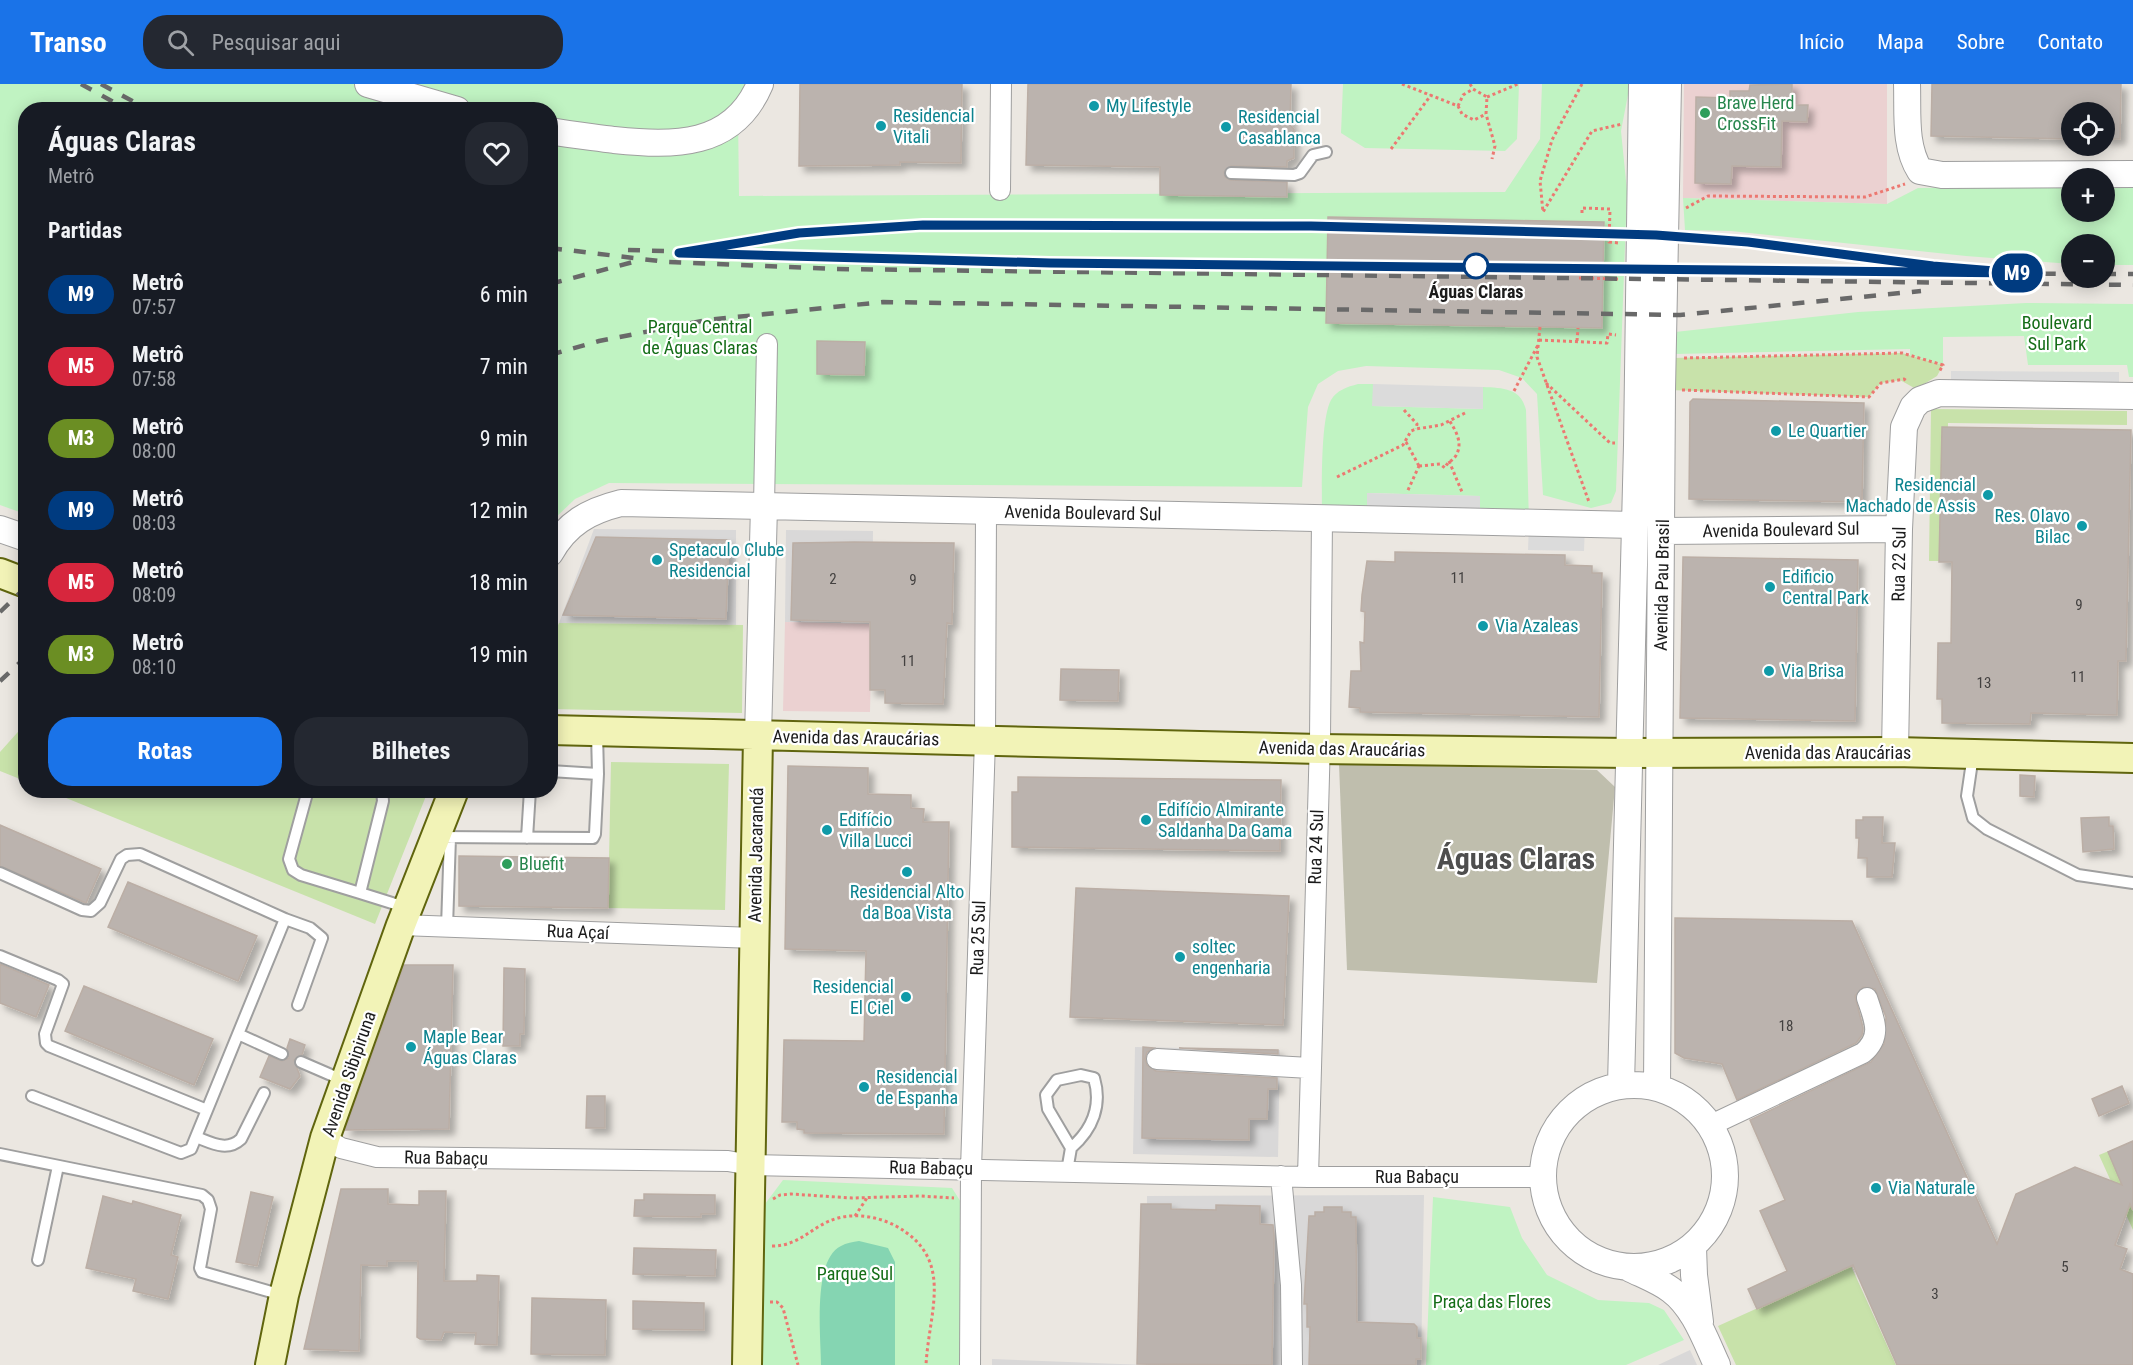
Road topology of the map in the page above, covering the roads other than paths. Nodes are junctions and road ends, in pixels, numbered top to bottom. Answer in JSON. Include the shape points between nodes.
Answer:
{"nodes":[{"id":1,"x":368,"y":84,"type":"edge"},
{"id":2,"x":760,"y":84,"type":"edge"},
{"id":3,"x":1001,"y":84,"type":"edge"},
{"id":4,"x":1642,"y":84,"type":"edge"},
{"id":5,"x":1668,"y":84,"type":"edge"},
{"id":6,"x":1908,"y":84,"type":"edge"},
{"id":7,"x":430,"y":102,"type":"edge"},
{"id":8,"x":558,"y":132,"type":"edge"},
{"id":9,"x":1326,"y":152,"type":"dead end"},
{"id":10,"x":1231,"y":173,"type":"dead end"},
{"id":11,"x":2133,"y":174,"type":"edge"},
{"id":12,"x":1000,"y":190,"type":"dead end"},
{"id":13,"x":767,"y":344,"type":"dead end"},
{"id":14,"x":2133,"y":396,"type":"edge"},
{"id":15,"x":764,"y":506,"type":"junction"},
{"id":16,"x":986,"y":511,"type":"junction"},
{"id":17,"x":1322,"y":518,"type":"junction"},
{"id":18,"x":1635,"y":525,"type":"junction"},
{"id":19,"x":0,"y":529,"type":"edge"},
{"id":20,"x":1899,"y":529,"type":"junction"},
{"id":21,"x":1663,"y":531,"type":"junction"},
{"id":22,"x":18,"y":535,"type":"edge"},
{"id":23,"x":558,"y":543,"type":"edge"},
{"id":24,"x":0,"y":573,"type":"edge"},
{"id":25,"x":18,"y":580,"type":"edge"},
{"id":26,"x":558,"y":730,"type":"edge"},
{"id":27,"x":597,"y":731,"type":"junction"},
{"id":28,"x":758,"y":736,"type":"junction"},
{"id":29,"x":985,"y":740,"type":"junction"},
{"id":30,"x":1319,"y":749,"type":"junction"},
{"id":31,"x":1894,"y":752,"type":"junction"},
{"id":32,"x":1630,"y":753,"type":"junction"},
{"id":33,"x":1660,"y":753,"type":"junction"},
{"id":34,"x":1973,"y":754,"type":"junction"},
{"id":35,"x":2133,"y":758,"type":"edge"},
{"id":36,"x":558,"y":772,"type":"edge"},
{"id":37,"x":598,"y":774,"type":"junction"},
{"id":38,"x":306,"y":798,"type":"edge"},
{"id":39,"x":383,"y":798,"type":"edge"},
{"id":40,"x":452,"y":798,"type":"edge"},
{"id":41,"x":530,"y":798,"type":"edge"},
{"id":42,"x":443,"y":837,"type":"junction"},
{"id":43,"x":527,"y":838,"type":"junction"},
{"id":44,"x":0,"y":873,"type":"edge"},
{"id":45,"x":2133,"y":883,"type":"edge"},
{"id":46,"x":360,"y":893,"type":"junction"},
{"id":47,"x":405,"y":917,"type":"junction"},
{"id":48,"x":285,"y":919,"type":"junction"},
{"id":49,"x":447,"y":927,"type":"junction"},
{"id":50,"x":754,"y":939,"type":"junction"},
{"id":51,"x":0,"y":956,"type":"edge"},
{"id":52,"x":1867,"y":998,"type":"dead end"},
{"id":53,"x":298,"y":1005,"type":"dead end"},
{"id":54,"x":238,"y":1034,"type":"junction"},
{"id":55,"x":282,"y":1054,"type":"dead end"},
{"id":56,"x":1157,"y":1059,"type":"dead end"},
{"id":57,"x":301,"y":1062,"type":"dead end"},
{"id":58,"x":1310,"y":1068,"type":"junction"},
{"id":59,"x":345,"y":1081,"type":"junction"},
{"id":60,"x":1621,"y":1085,"type":"junction"},
{"id":61,"x":1657,"y":1087,"type":"junction"},
{"id":62,"x":264,"y":1093,"type":"dead end"},
{"id":63,"x":32,"y":1096,"type":"dead end"},
{"id":64,"x":207,"y":1110,"type":"junction"},
{"id":65,"x":1712,"y":1125,"type":"junction"},
{"id":66,"x":196,"y":1137,"type":"junction"},
{"id":67,"x":325,"y":1138,"type":"junction"},
{"id":68,"x":1071,"y":1148,"type":"junction"},
{"id":69,"x":0,"y":1154,"type":"edge"},
{"id":70,"x":750,"y":1165,"type":"junction"},
{"id":71,"x":58,"y":1166,"type":"junction"},
{"id":72,"x":970,"y":1169,"type":"junction"},
{"id":73,"x":1067,"y":1171,"type":"junction"},
{"id":74,"x":1281,"y":1176,"type":"junction"},
{"id":75,"x":1308,"y":1177,"type":"junction"},
{"id":76,"x":1541,"y":1177,"type":"junction"},
{"id":77,"x":1693,"y":1247,"type":"junction"},
{"id":78,"x":38,"y":1260,"type":"dead end"},
{"id":79,"x":1629,"y":1268,"type":"junction"},
{"id":80,"x":284,"y":1295,"type":"junction"},
{"id":81,"x":1702,"y":1331,"type":"junction"},
{"id":82,"x":270,"y":1365,"type":"edge"},
{"id":83,"x":747,"y":1365,"type":"edge"},
{"id":84,"x":970,"y":1365,"type":"edge"},
{"id":85,"x":1292,"y":1365,"type":"edge"},
{"id":86,"x":1717,"y":1365,"type":"edge"}],
"edges":[{"from":1,"to":7,"type":"street"},
{"from":2,"to":8,"type":"street","via":[[734,122],[689,142],[650,143]]},
{"from":3,"to":12,"type":"street"},
{"from":4,"to":18,"type":"street","name":"Avenida Pau Brasil"},
{"from":5,"to":21,"type":"street","name":"Avenida Pau Brasil"},
{"from":6,"to":11,"type":"street","via":[[1912,157],[1931,173]]},
{"from":9,"to":10,"type":"lane","via":[[1313,155],[1294,175]]},
{"from":13,"to":15,"type":"street","name":"Avenida Jacarandá"},
{"from":14,"to":20,"type":"street","name":"Rua 22 Sul","via":[[1938,385],[1913,407],[1904,427]]},
{"from":15,"to":16,"type":"street","name":"Avenida Boulevard Sul"},
{"from":15,"to":23,"type":"street","name":"Avenida Boulevard Sul","via":[[621,503],[597,509],[574,522]]},
{"from":15,"to":28,"type":"street","name":"Avenida Jacarandá"},
{"from":16,"to":17,"type":"street","name":"Avenida Boulevard Sul"},
{"from":16,"to":29,"type":"street","name":"Rua 25 Sul"},
{"from":17,"to":18,"type":"street","name":"Avenida Boulevard Sul"},
{"from":17,"to":30,"type":"street","name":"Rua 24 Sul"},
{"from":18,"to":32,"type":"street","name":"Avenida Pau Brasil"},
{"from":19,"to":22,"type":"street"},
{"from":20,"to":21,"type":"street","name":"Avenida Boulevard Sul"},
{"from":20,"to":31,"type":"street","name":"Rua 22 Sul"},
{"from":21,"to":33,"type":"street","name":"Avenida Pau Brasil"},
{"from":24,"to":25,"type":"main road"},
{"from":26,"to":27,"type":"main road","name":"Avenida das Araucárias"},
{"from":27,"to":28,"type":"main road","name":"Avenida das Araucárias"},
{"from":27,"to":37,"type":"lane"},
{"from":28,"to":29,"type":"main road","name":"Avenida das Araucárias"},
{"from":28,"to":50,"type":"main road","name":"Avenida Jacarandá"},
{"from":29,"to":30,"type":"main road","name":"Avenida das Araucárias"},
{"from":29,"to":72,"type":"street","name":"Rua 25 Sul"},
{"from":30,"to":32,"type":"main road","name":"Avenida das Araucárias"},
{"from":30,"to":58,"type":"street","name":"Rua 24 Sul"},
{"from":31,"to":33,"type":"main road","name":"Avenida das Araucárias"},
{"from":31,"to":34,"type":"main road","name":"Avenida das Araucárias"},
{"from":32,"to":33,"type":"main road","name":"Avenida das Araucárias"},
{"from":32,"to":60,"type":"street","name":"Avenida Pau Brasil"},
{"from":33,"to":61,"type":"street","name":"Avenida Pau Brasil"},
{"from":34,"to":35,"type":"main road","name":"Avenida das Araucárias"},
{"from":34,"to":45,"type":"lane","via":[[1967,796],[1973,818],[1986,830],[2078,875]]},
{"from":36,"to":37,"type":"lane"},
{"from":37,"to":43,"type":"lane","via":[[596,834]]},
{"from":38,"to":46,"type":"lane","via":[[289,859],[293,870]]},
{"from":39,"to":46,"type":"lane"},
{"from":40,"to":42,"type":"main road","name":"Avenida Sibipiruna"},
{"from":41,"to":43,"type":"lane"},
{"from":42,"to":43,"type":"lane"},
{"from":42,"to":47,"type":"main road","name":"Avenida Sibipiruna"},
{"from":42,"to":49,"type":"lane"},
{"from":44,"to":48,"type":"lane","via":[[91,911],[100,903],[121,859],[140,854]]},
{"from":46,"to":47,"type":"lane"},
{"from":47,"to":49,"type":"street","name":"Rua Açaí"},
{"from":47,"to":59,"type":"main road","name":"Avenida Sibipiruna"},
{"from":48,"to":53,"type":"lane","via":[[310,928],[322,938]]},
{"from":48,"to":54,"type":"lane"},
{"from":49,"to":50,"type":"street","name":"Rua Açaí"},
{"from":50,"to":70,"type":"main road","name":"Avenida Jacarandá"},
{"from":51,"to":64,"type":"lane","via":[[63,984],[45,1034],[49,1046]]},
{"from":52,"to":65,"type":"street","via":[[1877,1026],[1872,1045],[1863,1053]]},
{"from":54,"to":55,"type":"lane"},
{"from":54,"to":64,"type":"lane"},
{"from":56,"to":58,"type":"street"},
{"from":57,"to":59,"type":"lane"},
{"from":58,"to":75,"type":"street","name":"Rua 24 Sul"},
{"from":59,"to":67,"type":"main road","name":"Avenida Sibipiruna"},
{"from":60,"to":61,"type":"street"},
{"from":60,"to":76,"type":"street","via":[[1594,1093],[1570,1110],[1553,1132]]},
{"from":61,"to":65,"type":"street","via":[[1688,1101]]},
{"from":62,"to":66,"type":"lane","via":[[235,1145],[222,1146]]},
{"from":63,"to":66,"type":"lane","via":[[168,1150],[187,1152]]},
{"from":64,"to":66,"type":"lane"},
{"from":65,"to":77,"type":"street","via":[[1725,1156],[1726,1190],[1715,1221]]},
{"from":67,"to":70,"type":"street","name":"Rua Babaçu","via":[[340,1148],[377,1157],[728,1161]]},
{"from":67,"to":80,"type":"main road","name":"Avenida Sibipiruna"},
{"from":68,"to":68,"type":"lane","via":[[1048,1109],[1046,1095],[1057,1080],[1081,1075],[1094,1078],[1098,1092],[1095,1116]]},
{"from":68,"to":73,"type":"lane"},
{"from":69,"to":71,"type":"lane"},
{"from":70,"to":72,"type":"street","name":"Rua Babaçu"},
{"from":70,"to":83,"type":"main road","name":"Avenida Jacarandá"},
{"from":71,"to":78,"type":"lane"},
{"from":71,"to":80,"type":"lane","via":[[202,1195],[211,1209],[202,1272]]},
{"from":72,"to":73,"type":"street","name":"Rua Babaçu"},
{"from":72,"to":84,"type":"street","name":"Rua 25 Sul"},
{"from":73,"to":74,"type":"street","name":"Rua Babaçu"},
{"from":74,"to":75,"type":"street","name":"Rua Babaçu"},
{"from":74,"to":85,"type":"street","via":[[1291,1286]]},
{"from":75,"to":76,"type":"street","name":"Rua Babaçu"},
{"from":76,"to":79,"type":"street","via":[[1552,1218],[1571,1243],[1598,1260]]},
{"from":77,"to":79,"type":"street","via":[[1674,1259]]},
{"from":77,"to":81,"type":"street"},
{"from":79,"to":81,"type":"street","via":[[1679,1296]]},
{"from":80,"to":82,"type":"main road","name":"Avenida Sibipiruna"},
{"from":81,"to":86,"type":"street"}]}
